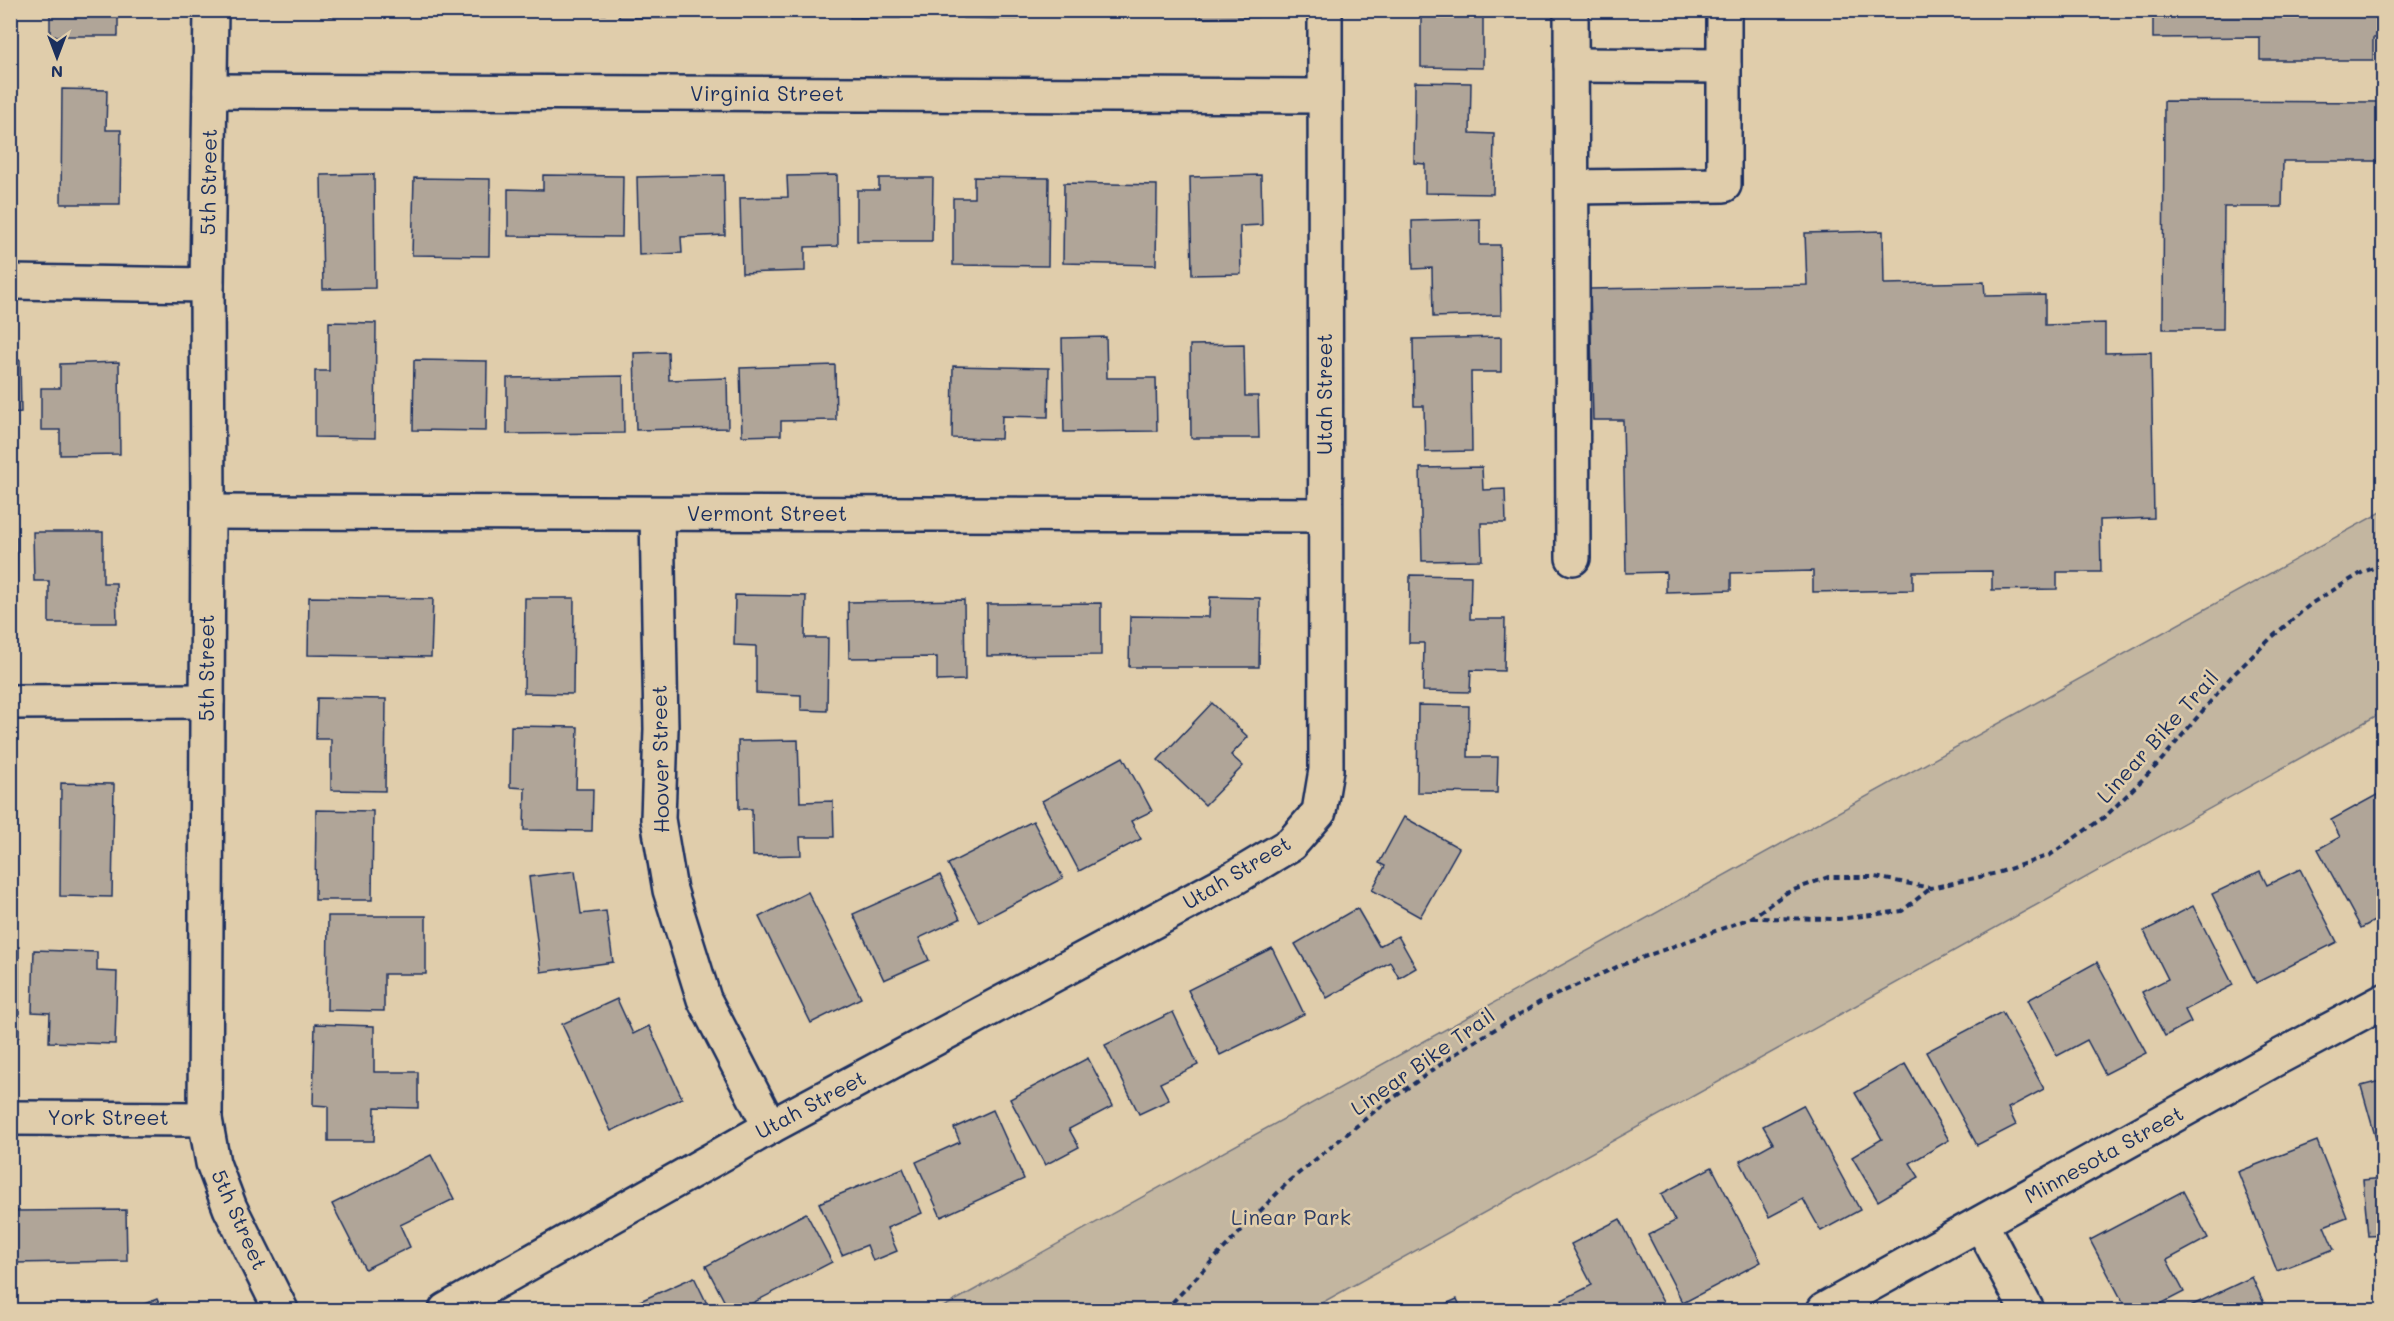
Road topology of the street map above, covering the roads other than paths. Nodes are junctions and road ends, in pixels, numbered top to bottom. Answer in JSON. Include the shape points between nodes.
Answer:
{"nodes":[{"id":1,"x":211,"y":10,"type":"edge"},
{"id":2,"x":1325,"y":10,"type":"edge"},
{"id":3,"x":1571,"y":10,"type":"edge"},
{"id":4,"x":1724,"y":10,"type":"edge"},
{"id":5,"x":1571,"y":65,"type":"junction"},
{"id":6,"x":1724,"y":66,"type":"junction"},
{"id":7,"x":210,"y":91,"type":"junction"},
{"id":8,"x":1323,"y":96,"type":"junction"},
{"id":9,"x":1572,"y":187,"type":"junction"},
{"id":10,"x":10,"y":282,"type":"edge"},
{"id":11,"x":207,"y":285,"type":"junction"},
{"id":12,"x":208,"y":512,"type":"junction"},
{"id":13,"x":657,"y":514,"type":"junction"},
{"id":14,"x":1325,"y":515,"type":"junction"},
{"id":15,"x":1573,"y":558,"type":"dead end"},
{"id":16,"x":207,"y":701,"type":"junction"},
{"id":17,"x":10,"y":702,"type":"edge"},
{"id":18,"x":2384,"y":1001,"type":"edge"},
{"id":19,"x":10,"y":1118,"type":"edge"},
{"id":20,"x":205,"y":1119,"type":"junction"},
{"id":21,"x":770,"y":1127,"type":"junction"},
{"id":22,"x":1981,"y":1224,"type":"junction"},
{"id":23,"x":281,"y":1311,"type":"edge"},
{"id":24,"x":446,"y":1311,"type":"edge"},
{"id":25,"x":1824,"y":1311,"type":"edge"},
{"id":26,"x":2027,"y":1311,"type":"edge"}],
"edges":[{"from":1,"to":7,"type":"street","name":"5th Street"},
{"from":2,"to":8,"type":"street","name":"Utah Street"},
{"from":3,"to":5,"type":"street"},
{"from":4,"to":6,"type":"street"},
{"from":5,"to":6,"type":"street"},
{"from":5,"to":9,"type":"street"},
{"from":6,"to":9,"type":"street","via":[[1724,185]]},
{"from":7,"to":8,"type":"street","name":"Virginia Street"},
{"from":7,"to":11,"type":"street","name":"5th Street"},
{"from":8,"to":14,"type":"street","name":"Utah Street"},
{"from":9,"to":15,"type":"street"},
{"from":10,"to":11,"type":"street"},
{"from":11,"to":12,"type":"street","name":"5th Street"},
{"from":12,"to":13,"type":"street","name":"Vermont Street"},
{"from":12,"to":16,"type":"street","name":"5th Street"},
{"from":13,"to":14,"type":"street","name":"Vermont Street"},
{"from":13,"to":21,"type":"street","name":"Hoover Street","via":[[662,729],[658,819],[670,890],[705,999]]},
{"from":14,"to":21,"type":"street","name":"Utah Street","via":[[1326,770],[1319,812],[1292,844]]},
{"from":16,"to":17,"type":"street"},
{"from":16,"to":20,"type":"street","name":"5th Street"},
{"from":18,"to":22,"type":"street","name":"Minnesota Street"},
{"from":19,"to":20,"type":"street","name":"York Street"},
{"from":20,"to":23,"type":"street","name":"5th Street","via":[[213,1163],[230,1208]]},
{"from":21,"to":24,"type":"street","name":"Utah Street"},
{"from":22,"to":25,"type":"street","name":"Minnesota Street"},
{"from":22,"to":26,"type":"street"}]}
